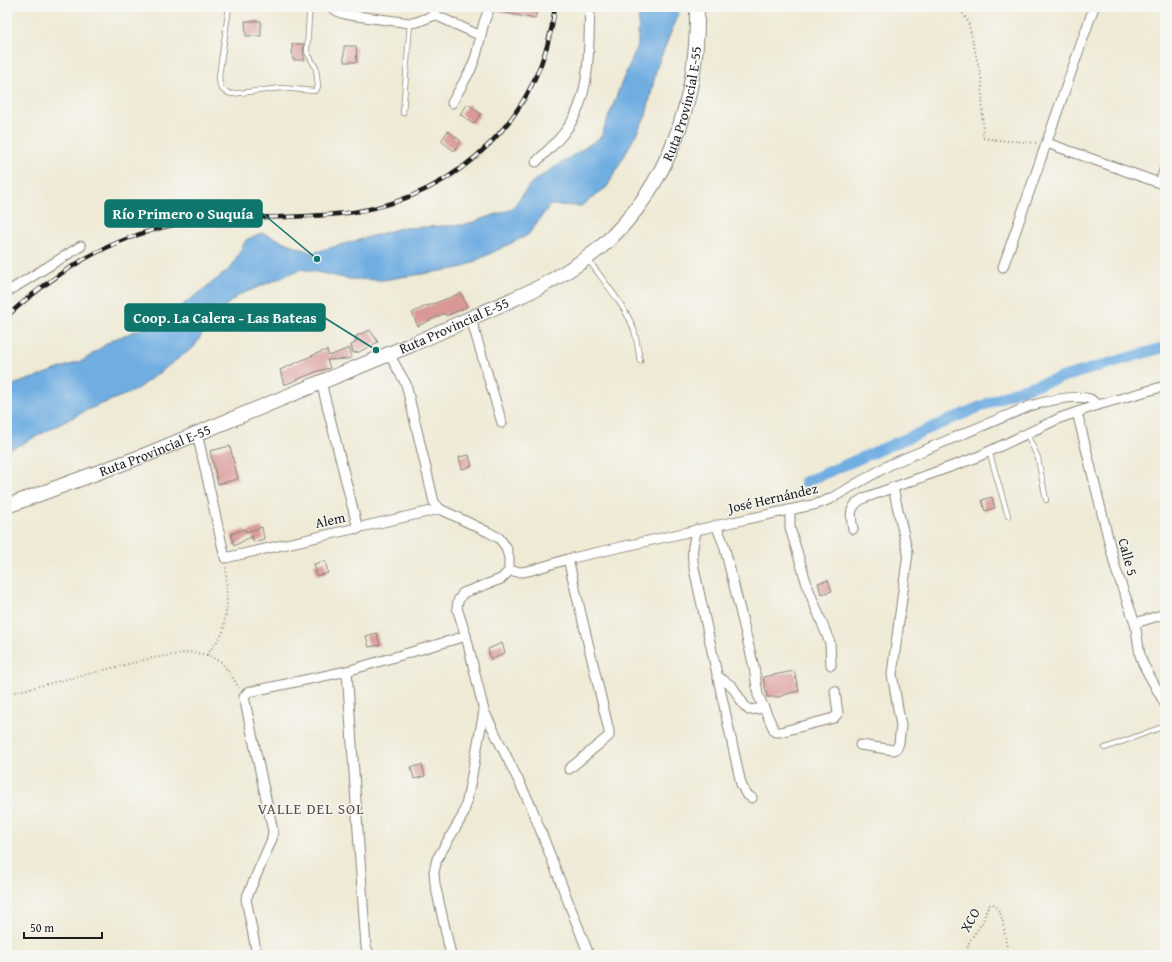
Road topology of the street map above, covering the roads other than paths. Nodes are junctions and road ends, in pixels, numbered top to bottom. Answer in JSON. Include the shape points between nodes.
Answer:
{"nodes":[{"id":1,"x":229,"y":7,"type":"edge"},
{"id":2,"x":313,"y":7,"type":"edge"},
{"id":3,"x":330,"y":7,"type":"edge"},
{"id":4,"x":490,"y":7,"type":"edge"},
{"id":5,"x":590,"y":7,"type":"edge"},
{"id":6,"x":697,"y":7,"type":"edge"},
{"id":7,"x":1094,"y":7,"type":"edge"},
{"id":8,"x":434,"y":11,"type":"edge"},
{"id":9,"x":410,"y":23,"type":"junction"},
{"id":10,"x":481,"y":36,"type":"junction"},
{"id":11,"x":452,"y":104,"type":"dead end"},
{"id":12,"x":403,"y":113,"type":"dead end"},
{"id":13,"x":1047,"y":143,"type":"junction"},
{"id":14,"x":536,"y":162,"type":"dead end"},
{"id":15,"x":1165,"y":168,"type":"edge"},
{"id":16,"x":1163,"y":184,"type":"edge"},
{"id":17,"x":81,"y":246,"type":"dead end"},
{"id":18,"x":587,"y":258,"type":"junction"},
{"id":19,"x":1003,"y":267,"type":"dead end"},
{"id":20,"x":7,"y":292,"type":"edge"},
{"id":21,"x":470,"y":319,"type":"junction"},
{"id":22,"x":389,"y":354,"type":"junction"},
{"id":23,"x":640,"y":361,"type":"dead end"},
{"id":24,"x":321,"y":382,"type":"junction"},
{"id":25,"x":1165,"y":386,"type":"edge"},
{"id":26,"x":1098,"y":405,"type":"junction"},
{"id":27,"x":1077,"y":412,"type":"junction"},
{"id":28,"x":502,"y":423,"type":"dead end"},
{"id":29,"x":197,"y":433,"type":"junction"},
{"id":30,"x":1027,"y":434,"type":"junction"},
{"id":31,"x":989,"y":451,"type":"junction"},
{"id":32,"x":893,"y":488,"type":"junction"},
{"id":33,"x":1046,"y":500,"type":"dead end"},
{"id":34,"x":7,"y":506,"type":"edge"},
{"id":35,"x":440,"y":509,"type":"junction"},
{"id":36,"x":790,"y":510,"type":"junction"},
{"id":37,"x":1008,"y":516,"type":"dead end"},
{"id":38,"x":716,"y":525,"type":"junction"},
{"id":39,"x":358,"y":529,"type":"junction"},
{"id":40,"x":853,"y":529,"type":"dead end"},
{"id":41,"x":697,"y":530,"type":"junction"},
{"id":42,"x":568,"y":559,"type":"junction"},
{"id":43,"x":509,"y":571,"type":"junction"},
{"id":44,"x":1165,"y":614,"type":"edge"},
{"id":45,"x":1135,"y":623,"type":"junction"},
{"id":46,"x":466,"y":636,"type":"junction"},
{"id":47,"x":831,"y":665,"type":"dead end"},
{"id":48,"x":347,"y":671,"type":"junction"},
{"id":49,"x":718,"y":676,"type":"junction"},
{"id":50,"x":835,"y":690,"type":"dead end"},
{"id":51,"x":1165,"y":704,"type":"edge"},
{"id":52,"x":764,"y":708,"type":"junction"},
{"id":53,"x":484,"y":711,"type":"junction"},
{"id":54,"x":1165,"y":726,"type":"edge"},
{"id":55,"x":860,"y":745,"type":"dead end"},
{"id":56,"x":1105,"y":748,"type":"dead end"},
{"id":57,"x":569,"y":769,"type":"dead end"},
{"id":58,"x":752,"y":798,"type":"dead end"},
{"id":59,"x":257,"y":955,"type":"edge"},
{"id":60,"x":370,"y":955,"type":"edge"},
{"id":61,"x":451,"y":955,"type":"edge"},
{"id":62,"x":589,"y":955,"type":"edge"}],
"edges":[{"from":1,"to":2,"type":"lane","via":[[219,76],[222,90],[231,94],[282,88],[314,91],[317,89],[316,68],[307,52],[309,15]]},
{"from":3,"to":9,"type":"street","via":[[349,16]]},
{"from":4,"to":10,"type":"street"},
{"from":5,"to":14,"type":"street","via":[[586,71],[578,108],[563,135]]},
{"from":6,"to":18,"type":"main road","name":"Ruta Provincial E-55","via":[[694,68],[687,105],[674,145],[657,179],[636,209],[612,236]]},
{"from":7,"to":13,"type":"street"},
{"from":8,"to":9,"type":"street","via":[[417,22]]},
{"from":8,"to":10,"type":"street"},
{"from":9,"to":12,"type":"lane"},
{"from":10,"to":11,"type":"street","via":[[471,69]]},
{"from":13,"to":16,"type":"street"},
{"from":13,"to":19,"type":"street"},
{"from":15,"to":16,"type":"street"},
{"from":17,"to":20,"type":"street"},
{"from":18,"to":21,"type":"main road","name":"Ruta Provincial E-55","via":[[538,288]]},
{"from":18,"to":23,"type":"lane","via":[[624,310],[633,329]]},
{"from":21,"to":22,"type":"main road","name":"Ruta Provincial E-55"},
{"from":21,"to":28,"type":"street"},
{"from":22,"to":24,"type":"main road","name":"Ruta Provincial E-55"},
{"from":22,"to":35,"type":"street","via":[[406,384],[431,493]]},
{"from":24,"to":29,"type":"main road","name":"Ruta Provincial E-55"},
{"from":24,"to":39,"type":"street"},
{"from":25,"to":26,"type":"street"},
{"from":26,"to":27,"type":"street"},
{"from":26,"to":36,"type":"street","name":"José Hernández","via":[[1081,398],[1046,401],[1030,406],[891,464],[830,499]]},
{"from":27,"to":30,"type":"street"},
{"from":27,"to":45,"type":"street","name":"Calle 5","via":[[1116,570]]},
{"from":29,"to":34,"type":"main road","name":"Ruta Provincial E-55"},
{"from":29,"to":39,"type":"street","name":"Alem","via":[[225,558]]},
{"from":30,"to":31,"type":"street"},
{"from":30,"to":33,"type":"lane","via":[[1038,458]]},
{"from":31,"to":32,"type":"street"},
{"from":31,"to":37,"type":"lane"},
{"from":32,"to":40,"type":"street","via":[[856,502],[851,513]]},
{"from":32,"to":55,"type":"street","via":[[908,553],[892,674],[898,706],[900,744],[894,750]]},
{"from":35,"to":39,"type":"street","name":"Alem"},
{"from":35,"to":43,"type":"street","via":[[499,538],[506,548]]},
{"from":36,"to":38,"type":"street","name":"José Hernández"},
{"from":36,"to":47,"type":"street","via":[[790,528],[808,588],[830,643]]},
{"from":38,"to":41,"type":"street","name":"José Hernández"},
{"from":38,"to":52,"type":"street","via":[[724,545],[752,659],[758,695]]},
{"from":41,"to":42,"type":"street","name":"José Hernández"},
{"from":41,"to":49,"type":"street","via":[[692,560]]},
{"from":42,"to":43,"type":"street","name":"José Hernández","via":[[532,570]]},
{"from":42,"to":57,"type":"street","via":[[609,731],[609,736]]},
{"from":43,"to":46,"type":"street","via":[[501,579],[463,593],[457,608]]},
{"from":44,"to":45,"type":"street"},
{"from":45,"to":51,"type":"street","name":"Calle 5","via":[[1140,656]]},
{"from":46,"to":48,"type":"street"},
{"from":46,"to":53,"type":"street"},
{"from":48,"to":59,"type":"street","via":[[248,692],[244,698],[273,831],[246,899]]},
{"from":48,"to":60,"type":"street","via":[[366,947]]},
{"from":49,"to":52,"type":"street","via":[[732,686],[749,710]]},
{"from":49,"to":58,"type":"street","via":[[741,784],[746,794]]},
{"from":50,"to":52,"type":"street","via":[[838,713],[834,718],[780,732],[775,732]]},
{"from":53,"to":61,"type":"street","via":[[463,815],[437,859],[434,872]]},
{"from":53,"to":62,"type":"street","via":[[531,806]]},
{"from":54,"to":56,"type":"lane"}]}
